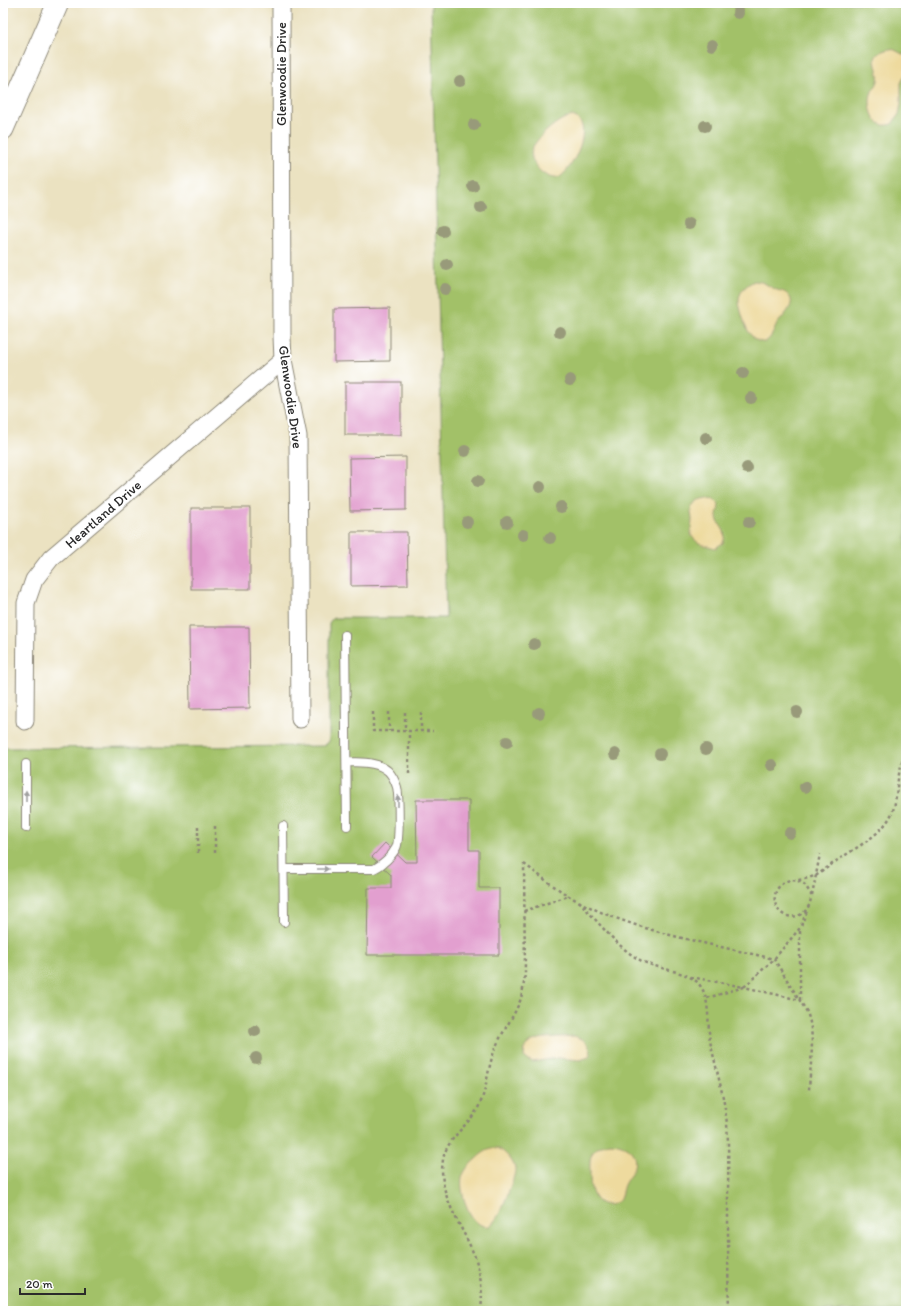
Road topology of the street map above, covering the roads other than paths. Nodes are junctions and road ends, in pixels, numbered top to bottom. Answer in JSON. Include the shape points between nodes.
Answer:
{"nodes":[{"id":1,"x":58,"y":3,"type":"edge"},
{"id":2,"x":281,"y":3,"type":"edge"},
{"id":3,"x":3,"y":129,"type":"edge"},
{"id":4,"x":283,"y":360,"type":"junction"},
{"id":5,"x":345,"y":635,"type":"dead end"},
{"id":6,"x":300,"y":718,"type":"dead end"},
{"id":7,"x":25,"y":721,"type":"dead end"},
{"id":8,"x":347,"y":762,"type":"junction"},
{"id":9,"x":26,"y":764,"type":"dead end"},
{"id":10,"x":283,"y":826,"type":"dead end"},
{"id":11,"x":347,"y":826,"type":"dead end"},
{"id":12,"x":26,"y":828,"type":"dead end"},
{"id":13,"x":284,"y":869,"type":"junction"},
{"id":14,"x":284,"y":922,"type":"dead end"}],
"edges":[{"from":1,"to":3,"type":"street"},
{"from":2,"to":4,"type":"street","name":"Glenwoodie Drive"},
{"from":4,"to":6,"type":"street","name":"Glenwoodie Drive","via":[[298,436]]},
{"from":4,"to":7,"type":"street","name":"Heartland Drive","via":[[51,558],[38,574],[26,603]]},
{"from":5,"to":8,"type":"lane"},
{"from":8,"to":11,"type":"lane"},
{"from":13,"to":8,"type":"lane","one_way":true,"via":[[374,869],[396,849],[398,794],[393,778],[380,766]]},
{"from":12,"to":9,"type":"lane","one_way":true},
{"from":10,"to":13,"type":"lane"},
{"from":13,"to":14,"type":"lane"}]}
